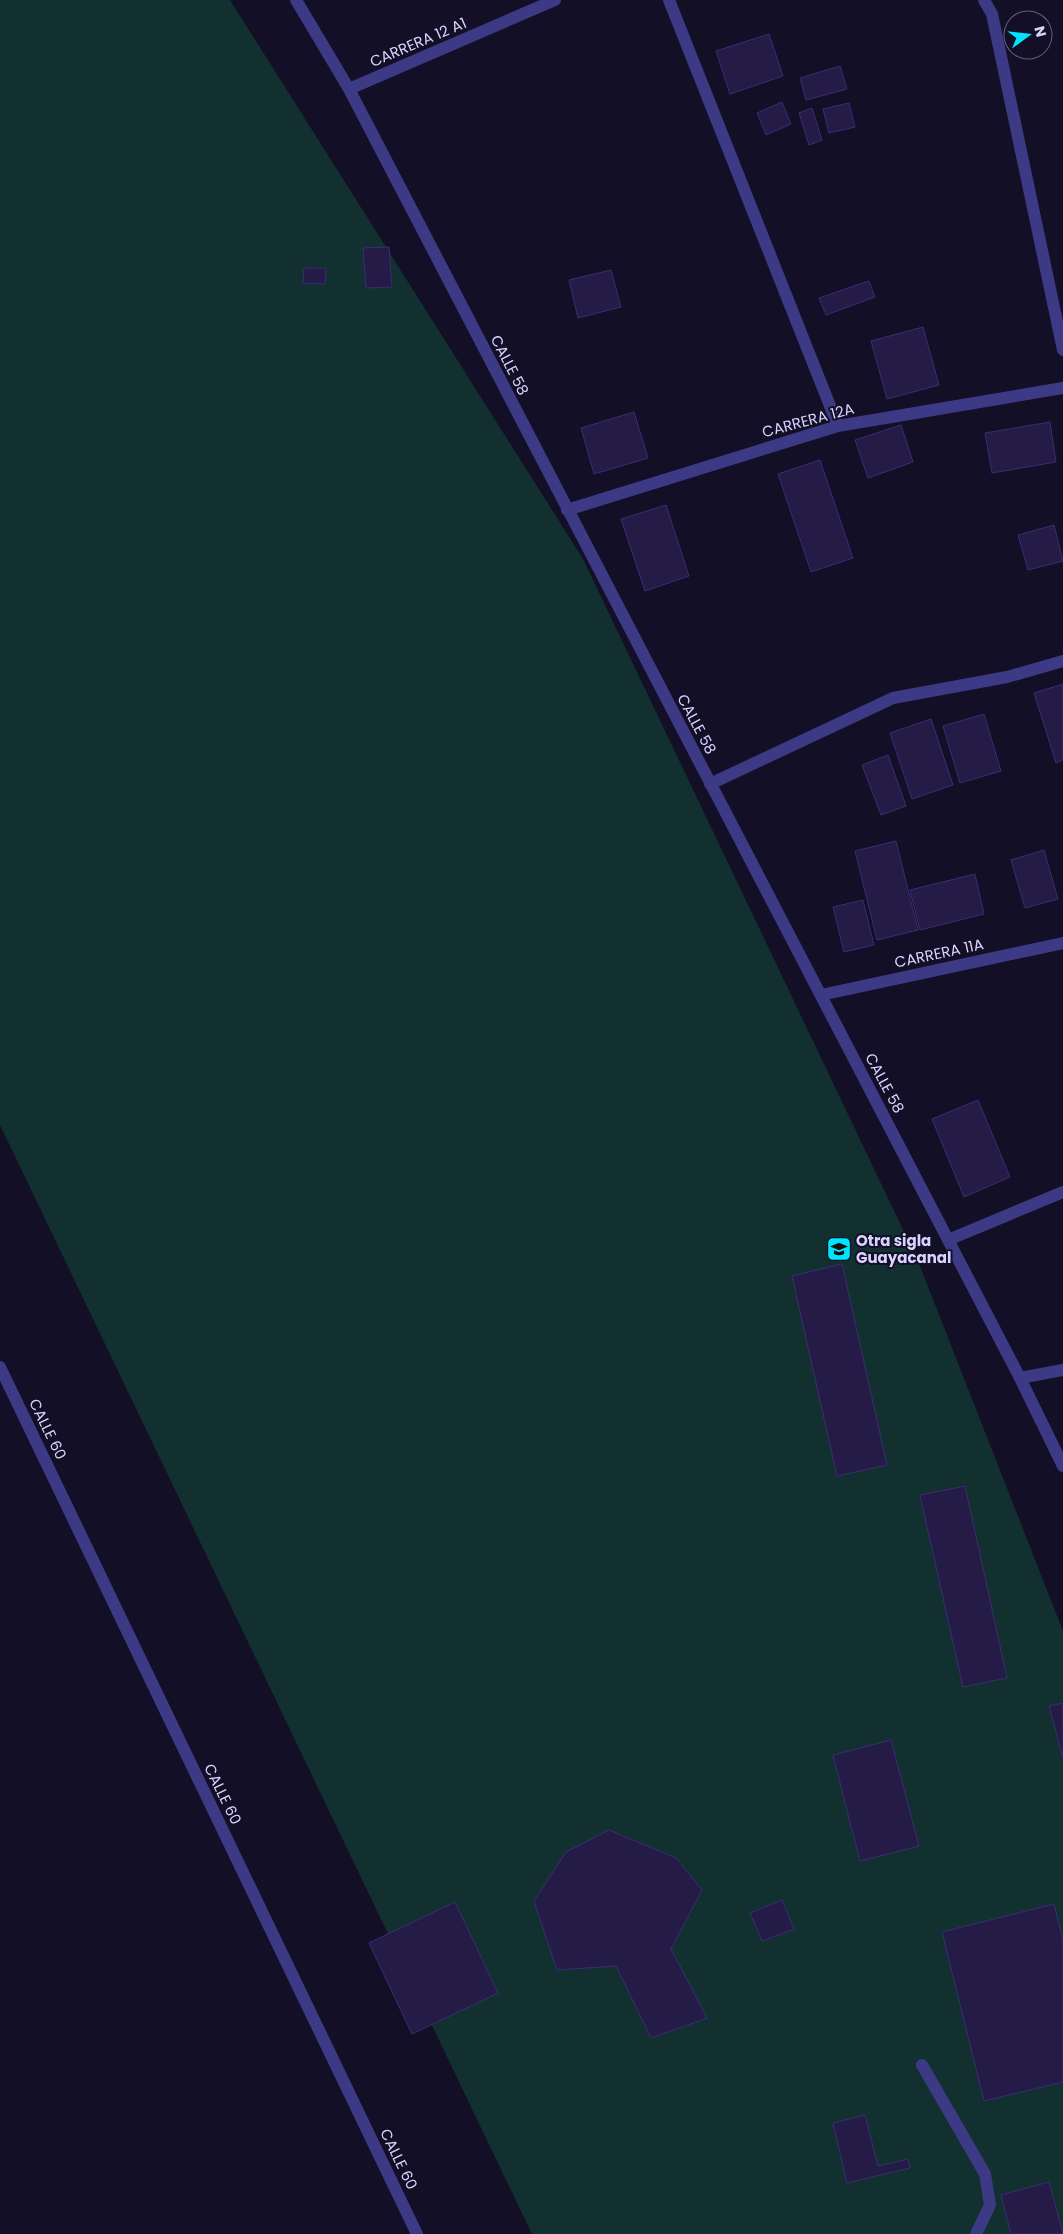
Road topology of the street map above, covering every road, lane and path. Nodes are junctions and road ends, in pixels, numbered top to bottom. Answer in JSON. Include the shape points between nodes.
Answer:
{"nodes":[{"id":1,"x":296,"y":0,"type":"edge"},
{"id":2,"x":554,"y":0,"type":"edge"},
{"id":3,"x":670,"y":0,"type":"edge"},
{"id":4,"x":984,"y":0,"type":"edge"},
{"id":5,"x":349,"y":89,"type":"junction"},
{"id":6,"x":1063,"y":350,"type":"edge"},
{"id":7,"x":1063,"y":388,"type":"edge"},
{"id":8,"x":838,"y":426,"type":"junction"},
{"id":9,"x":567,"y":510,"type":"junction"},
{"id":10,"x":1063,"y":661,"type":"edge"},
{"id":11,"x":710,"y":784,"type":"junction"},
{"id":12,"x":1063,"y":943,"type":"edge"},
{"id":13,"x":821,"y":995,"type":"junction"},
{"id":14,"x":1063,"y":1192,"type":"edge"},
{"id":15,"x":948,"y":1240,"type":"junction"},
{"id":16,"x":0,"y":1368,"type":"edge"},
{"id":17,"x":1063,"y":1370,"type":"edge"},
{"id":18,"x":1020,"y":1378,"type":"junction"},
{"id":19,"x":1063,"y":1466,"type":"edge"},
{"id":20,"x":922,"y":2065,"type":"dead end"},
{"id":21,"x":417,"y":2234,"type":"edge"},
{"id":22,"x":976,"y":2234,"type":"edge"}],
"edges":[{"from":1,"to":5,"type":"street","name":"CALLE 58"},
{"from":2,"to":5,"type":"street","name":"CARRERA 12 A1"},
{"from":3,"to":8,"type":"street"},
{"from":4,"to":6,"type":"street","via":[[992,14]]},
{"from":5,"to":9,"type":"street","name":"CALLE 58"},
{"from":7,"to":8,"type":"street","name":"CARRERA 12A"},
{"from":8,"to":9,"type":"street","name":"CARRERA 12A"},
{"from":9,"to":11,"type":"street","name":"CALLE 58"},
{"from":10,"to":11,"type":"street","via":[[1007,677],[893,698]]},
{"from":11,"to":13,"type":"street","name":"CALLE 58"},
{"from":12,"to":13,"type":"street","name":"CARRERA 11A"},
{"from":13,"to":15,"type":"street","name":"CALLE 58"},
{"from":14,"to":15,"type":"street"},
{"from":15,"to":18,"type":"street","name":"CALLE 58"},
{"from":16,"to":21,"type":"street","name":"CALLE 60"},
{"from":17,"to":18,"type":"street"},
{"from":18,"to":19,"type":"street","name":"CALLE 58"},
{"from":20,"to":22,"type":"street","via":[[985,2174],[990,2205]]}]}
